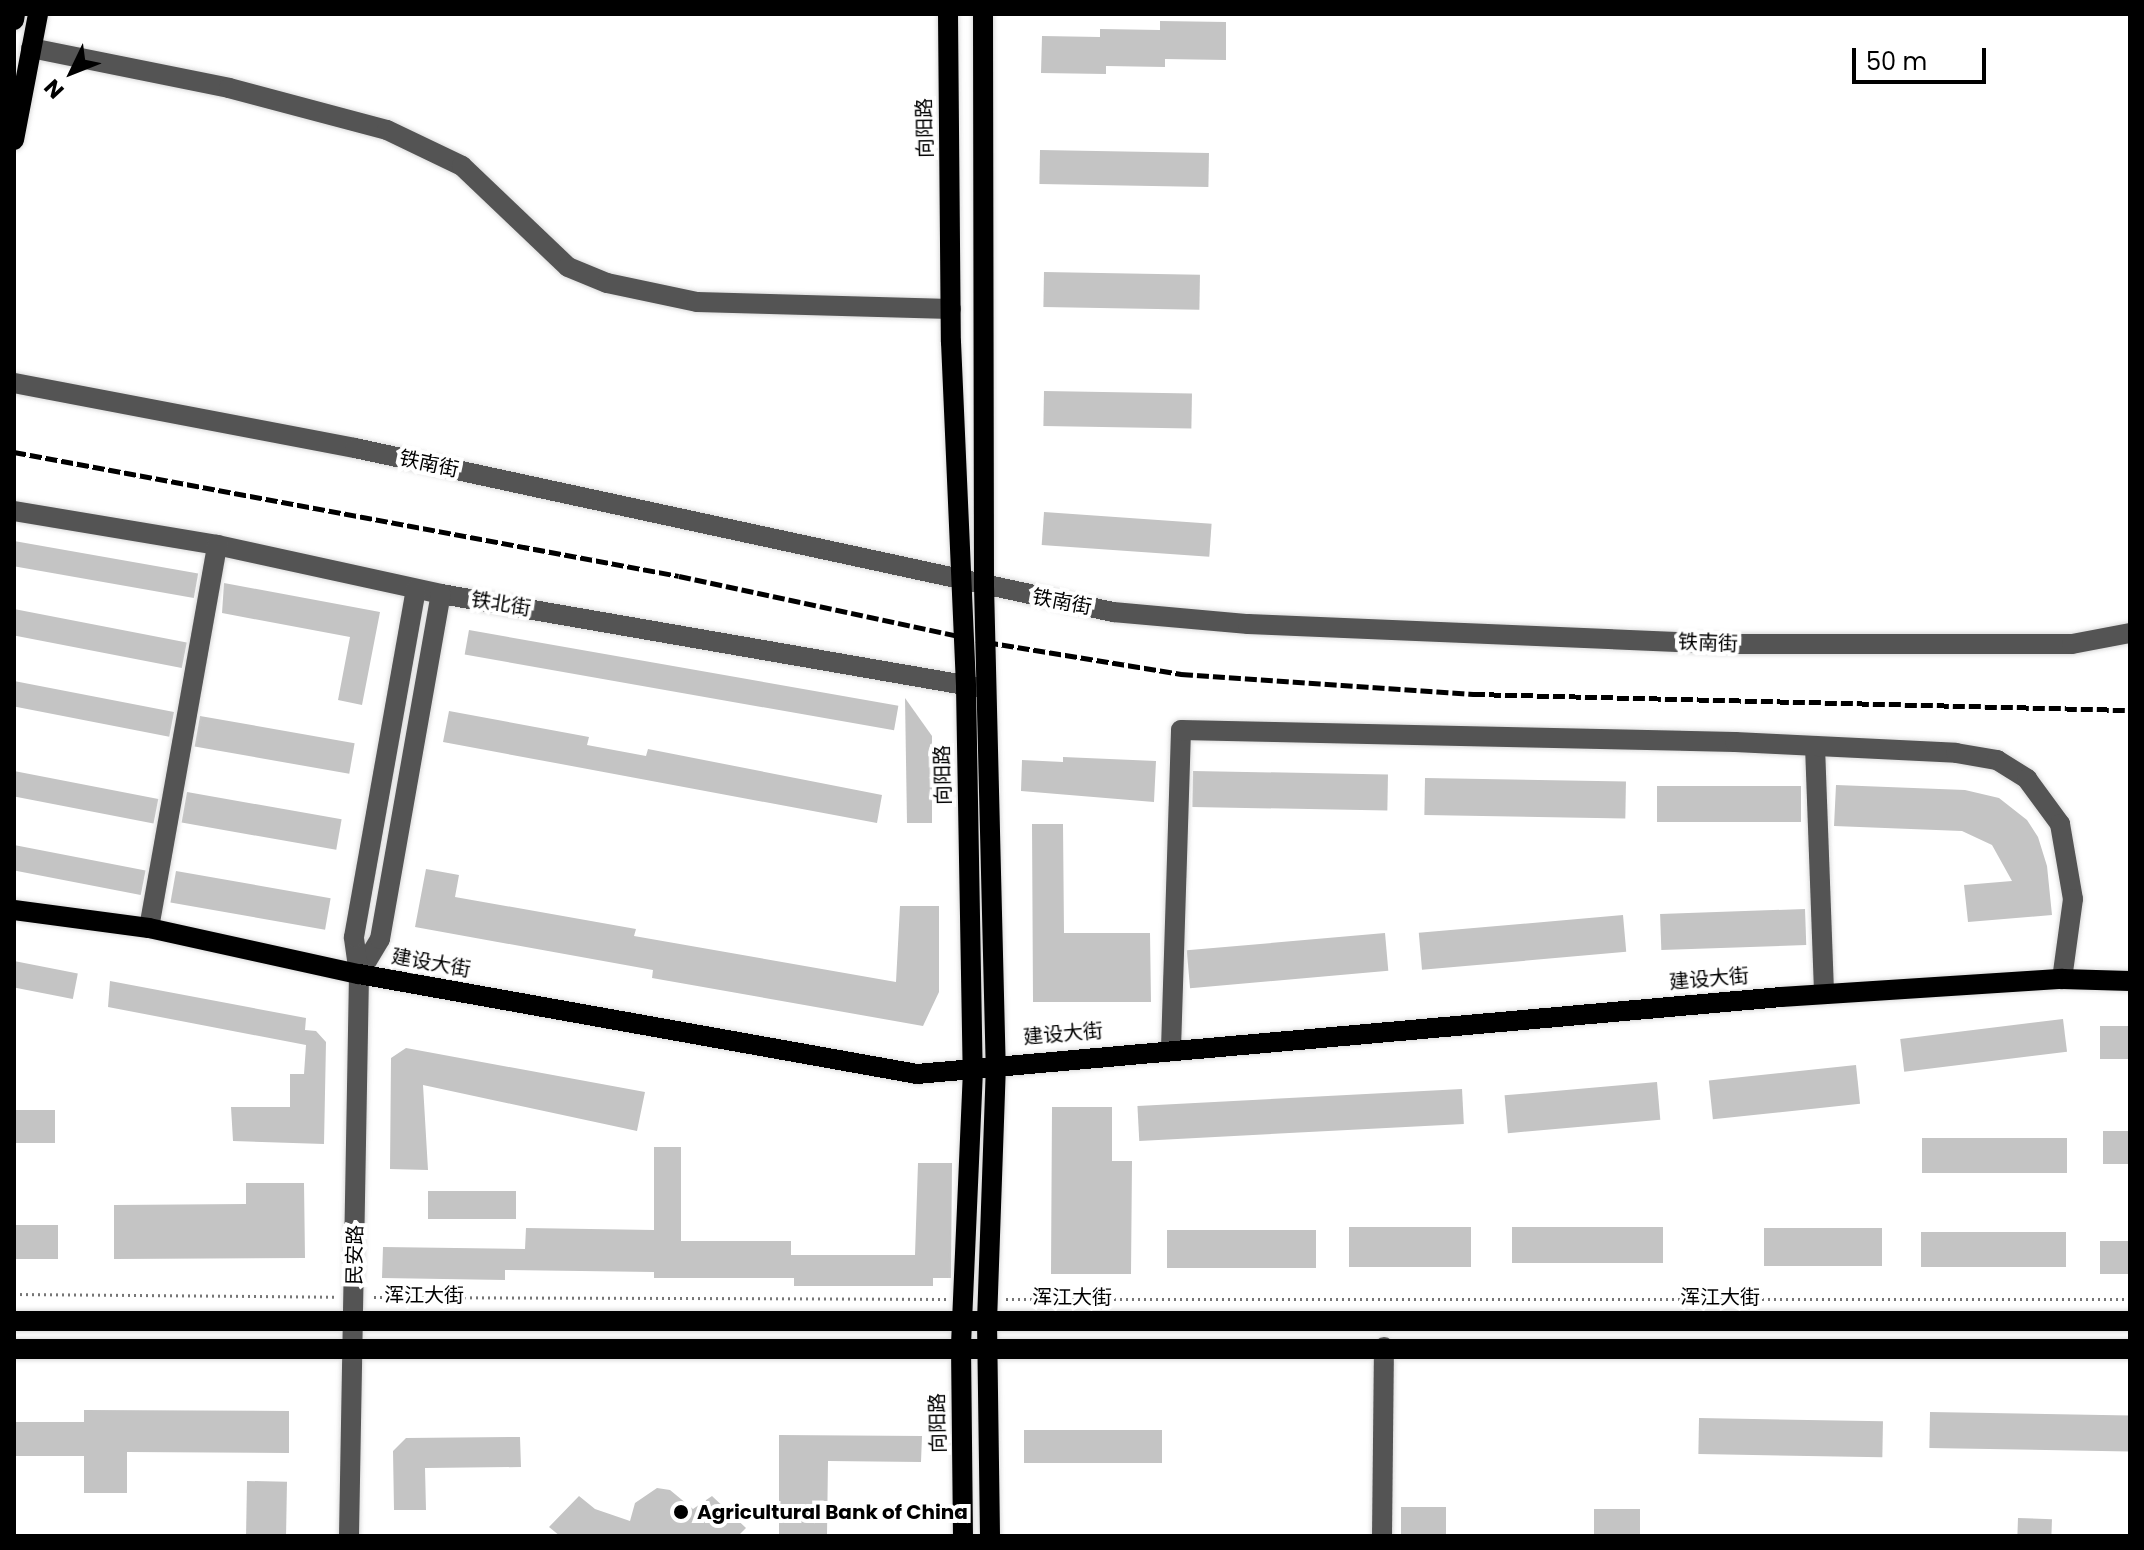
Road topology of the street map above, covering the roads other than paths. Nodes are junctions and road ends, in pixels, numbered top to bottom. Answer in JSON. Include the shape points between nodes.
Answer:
{"nodes":[{"id":1,"x":15,"y":14,"type":"edge"},
{"id":2,"x":38,"y":14,"type":"edge"},
{"id":3,"x":948,"y":14,"type":"edge"},
{"id":4,"x":983,"y":14,"type":"edge"},
{"id":5,"x":14,"y":20,"type":"edge"},
{"id":6,"x":31,"y":48,"type":"junction"},
{"id":7,"x":14,"y":140,"type":"edge"},
{"id":8,"x":951,"y":309,"type":"junction"},
{"id":9,"x":14,"y":383,"type":"edge"},
{"id":10,"x":14,"y":511,"type":"edge"},
{"id":11,"x":217,"y":545,"type":"junction"},
{"id":12,"x":959,"y":579,"type":"junction"},
{"id":13,"x":984,"y":586,"type":"junction"},
{"id":14,"x":416,"y":589,"type":"junction"},
{"id":15,"x":441,"y":594,"type":"junction"},
{"id":16,"x":2130,"y":633,"type":"edge"},
{"id":17,"x":966,"y":687,"type":"junction"},
{"id":18,"x":989,"y":689,"type":"junction"},
{"id":19,"x":1815,"y":746,"type":"junction"},
{"id":20,"x":14,"y":910,"type":"edge"},
{"id":21,"x":149,"y":928,"type":"junction"},
{"id":22,"x":359,"y":974,"type":"junction"},
{"id":23,"x":2062,"y":979,"type":"junction"},
{"id":24,"x":2130,"y":981,"type":"edge"},
{"id":25,"x":1824,"y":994,"type":"junction"},
{"id":26,"x":1171,"y":1049,"type":"junction"},
{"id":27,"x":996,"y":1064,"type":"junction"},
{"id":28,"x":973,"y":1070,"type":"junction"},
{"id":29,"x":966,"y":1310,"type":"junction"},
{"id":30,"x":354,"y":1319,"type":"junction"},
{"id":31,"x":14,"y":1321,"type":"edge"},
{"id":32,"x":987,"y":1321,"type":"junction"},
{"id":33,"x":2130,"y":1321,"type":"edge"},
{"id":34,"x":961,"y":1346,"type":"junction"},
{"id":35,"x":988,"y":1347,"type":"junction"},
{"id":36,"x":1384,"y":1347,"type":"junction"},
{"id":37,"x":14,"y":1349,"type":"edge"},
{"id":38,"x":354,"y":1349,"type":"junction"},
{"id":39,"x":2130,"y":1349,"type":"edge"},
{"id":40,"x":349,"y":1536,"type":"edge"},
{"id":41,"x":963,"y":1536,"type":"edge"},
{"id":42,"x":990,"y":1536,"type":"edge"},
{"id":43,"x":1382,"y":1536,"type":"edge"}],
"edges":[{"from":1,"to":5,"type":"main road"},
{"from":2,"to":6,"type":"main road"},
{"from":3,"to":8,"type":"main road","name":"向阳路"},
{"from":4,"to":13,"type":"main road"},
{"from":6,"to":7,"type":"main road"},
{"from":6,"to":8,"type":"street","via":[[229,88],[387,130],[462,166],[568,267],[607,283],[697,302]]},
{"from":8,"to":12,"type":"main road","name":"向阳路"},
{"from":9,"to":12,"type":"street","name":"铁南街","via":[[355,448]]},
{"from":10,"to":11,"type":"street","name":"铁北街"},
{"from":11,"to":14,"type":"street","name":"铁北街"},
{"from":11,"to":21,"type":"street"},
{"from":12,"to":13,"type":"street","name":"铁南街"},
{"from":12,"to":17,"type":"main road","name":"向阳路"},
{"from":13,"to":16,"type":"street","name":"铁南街","via":[[1113,612],[1179,619],[1724,644],[2072,644]]},
{"from":13,"to":18,"type":"main road"},
{"from":14,"to":15,"type":"street","name":"铁北街"},
{"from":14,"to":22,"type":"street","name":"民安路","via":[[354,937]]},
{"from":15,"to":17,"type":"street","name":"铁北街"},
{"from":15,"to":22,"type":"street","via":[[380,939]]},
{"from":17,"to":18,"type":"street","name":"铁北街"},
{"from":17,"to":28,"type":"main road","name":"向阳路"},
{"from":18,"to":27,"type":"main road"},
{"from":19,"to":23,"type":"street","via":[[1956,753],[1997,760],[2027,779],[2060,824],[2067,860],[2073,899]]},
{"from":19,"to":25,"type":"street"},
{"from":19,"to":26,"type":"street","via":[[1181,730]]},
{"from":20,"to":21,"type":"main road","name":"建设大街"},
{"from":21,"to":22,"type":"main road","name":"建设大街"},
{"from":22,"to":28,"type":"main road","name":"建设大街","via":[[917,1074]]},
{"from":22,"to":30,"type":"street","name":"民安路"},
{"from":23,"to":24,"type":"main road","name":"建设大街"},
{"from":23,"to":25,"type":"main road","name":"建设大街"},
{"from":25,"to":26,"type":"main road","name":"建设大街"},
{"from":26,"to":27,"type":"main road","name":"建设大街"},
{"from":27,"to":28,"type":"main road","name":"建设大街"},
{"from":27,"to":32,"type":"main road"},
{"from":28,"to":29,"type":"main road","name":"向阳路"},
{"from":29,"to":30,"type":"main road","name":"浑江大街"},
{"from":29,"to":32,"type":"main road","name":"浑江大街"},
{"from":29,"to":34,"type":"main road","name":"向阳路"},
{"from":30,"to":31,"type":"main road","name":"浑江大街"},
{"from":30,"to":38,"type":"street","name":"民安路"},
{"from":32,"to":33,"type":"main road","name":"浑江大街"},
{"from":32,"to":35,"type":"main road"},
{"from":34,"to":35,"type":"main road"},
{"from":34,"to":38,"type":"main road"},
{"from":34,"to":41,"type":"main road","name":"向阳路"},
{"from":35,"to":36,"type":"main road"},
{"from":35,"to":42,"type":"main road"},
{"from":36,"to":39,"type":"main road"},
{"from":36,"to":43,"type":"street"},
{"from":37,"to":38,"type":"main road"},
{"from":38,"to":40,"type":"street","name":"民安路"}]}
